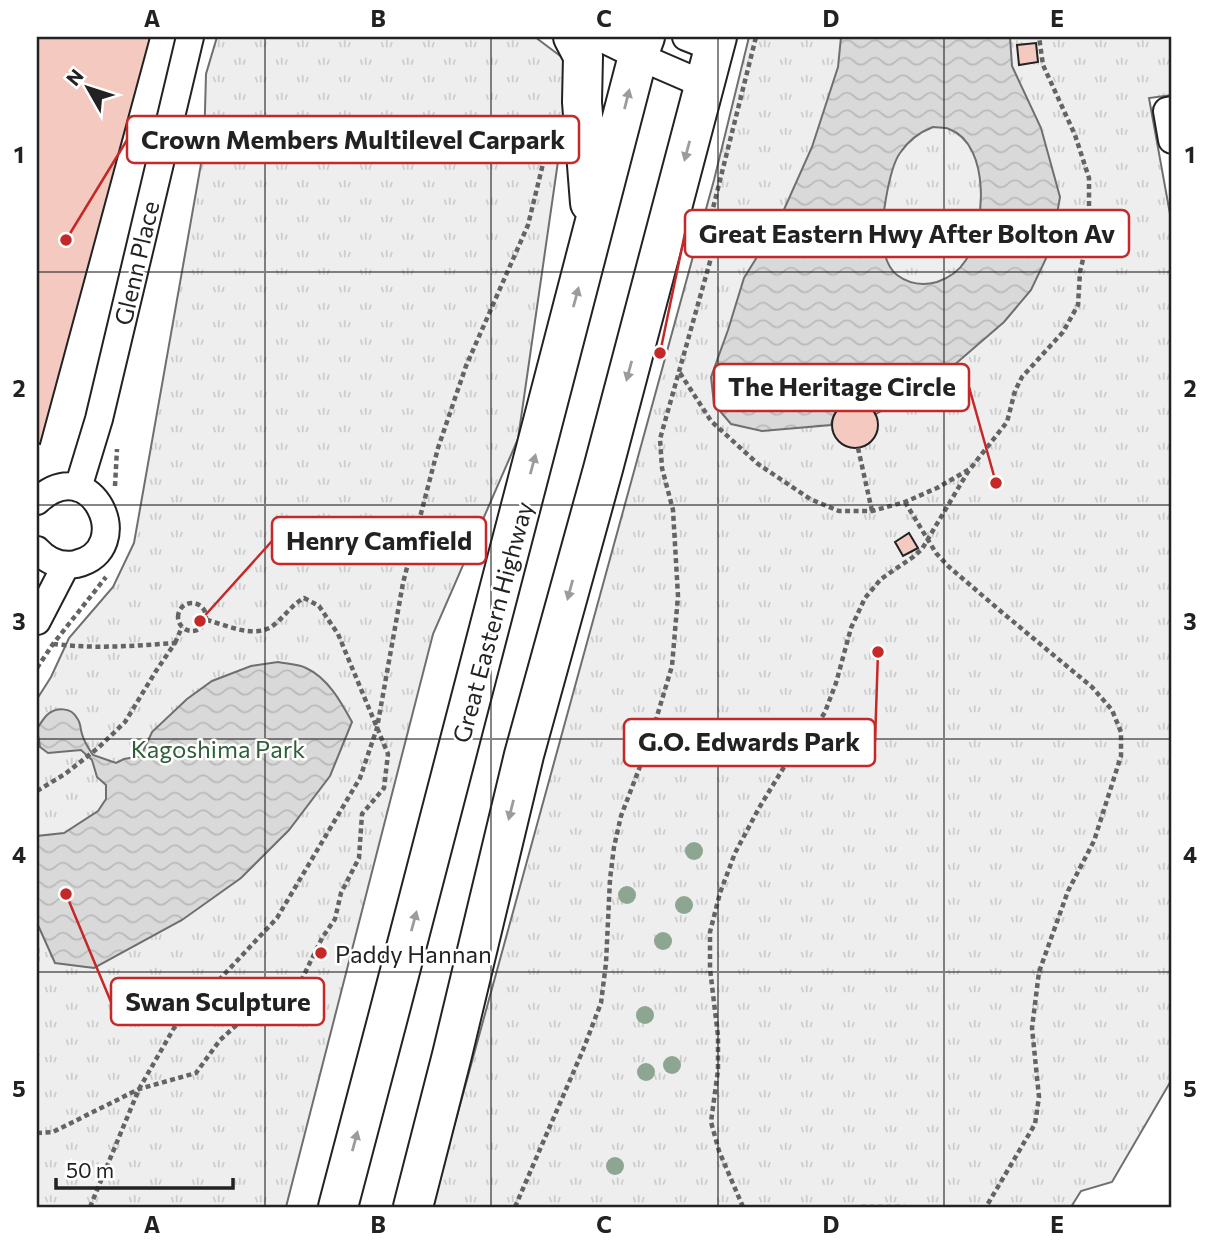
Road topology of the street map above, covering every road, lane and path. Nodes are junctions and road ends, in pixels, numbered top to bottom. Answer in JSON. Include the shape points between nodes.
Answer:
{"nodes":[{"id":1,"x":190,"y":37,"type":"edge"},
{"id":2,"x":573,"y":37,"type":"edge"},
{"id":3,"x":598,"y":37,"type":"edge"},
{"id":4,"x":756,"y":37,"type":"edge"},
{"id":5,"x":1039,"y":37,"type":"edge"},
{"id":6,"x":706,"y":40,"type":"edge"},
{"id":7,"x":641,"y":47,"type":"edge"},
{"id":8,"x":705,"y":85,"type":"junction"},
{"id":9,"x":1172,"y":110,"type":"edge"},
{"id":10,"x":554,"y":118,"type":"dead end"},
{"id":11,"x":1172,"y":140,"type":"edge"},
{"id":12,"x":592,"y":236,"type":"junction"},
{"id":13,"x":679,"y":372,"type":"junction"},
{"id":14,"x":858,"y":448,"type":"dead end"},
{"id":15,"x":970,"y":469,"type":"junction"},
{"id":16,"x":78,"y":488,"type":"junction"},
{"id":17,"x":37,"y":501,"type":"edge"},
{"id":18,"x":905,"y":502,"type":"junction"},
{"id":19,"x":872,"y":511,"type":"junction"},
{"id":20,"x":927,"y":540,"type":"junction"},
{"id":21,"x":37,"y":550,"type":"edge"},
{"id":22,"x":66,"y":565,"type":"junction"},
{"id":23,"x":207,"y":620,"type":"junction"},
{"id":24,"x":37,"y":621,"type":"edge"},
{"id":25,"x":182,"y":627,"type":"junction"},
{"id":26,"x":175,"y":643,"type":"junction"},
{"id":27,"x":53,"y":644,"type":"dead end"},
{"id":28,"x":377,"y":728,"type":"junction"},
{"id":29,"x":37,"y":791,"type":"edge"},
{"id":30,"x":37,"y":948,"type":"edge"},
{"id":31,"x":37,"y":963,"type":"edge"},
{"id":32,"x":139,"y":1089,"type":"junction"},
{"id":33,"x":37,"y":1133,"type":"edge"},
{"id":34,"x":90,"y":1207,"type":"edge"},
{"id":35,"x":338,"y":1207,"type":"edge"},
{"id":36,"x":413,"y":1207,"type":"edge"},
{"id":37,"x":515,"y":1207,"type":"edge"},
{"id":38,"x":743,"y":1207,"type":"edge"},
{"id":39,"x":861,"y":1207,"type":"edge"},
{"id":40,"x":905,"y":1207,"type":"edge"},
{"id":41,"x":986,"y":1207,"type":"edge"}],
"edges":[{"from":1,"to":16,"type":"street","name":"Glenn Place","via":[[99,419]]},
{"from":2,"to":12,"type":"highway","via":[[583,56]]},
{"from":3,"to":7,"type":"street"},
{"from":4,"to":13,"type":"path","via":[[708,228],[711,258]]},
{"from":5,"to":15,"type":"path","via":[[1044,65],[1089,177],[1090,234],[1080,272],[1078,305],[1063,332],[1022,377],[1007,422]]},
{"from":6,"to":8,"type":"highway"},
{"from":7,"to":8,"type":"street"},
{"from":12,"to":7,"type":"highway","name":"Great Eastern Highway","one_way":true},
{"from":8,"to":36,"type":"highway","one_way":true,"via":[[524,755]]},
{"from":9,"to":11,"type":"street","via":[[1167,111]]},
{"from":10,"to":28,"type":"path","via":[[528,225],[466,366],[438,449],[403,583]]},
{"from":35,"to":12,"type":"highway","name":"Great Eastern Highway","one_way":true},
{"from":13,"to":19,"type":"path","via":[[711,421],[758,464],[810,499],[839,511]]},
{"from":13,"to":37,"type":"path","via":[[660,439],[673,510],[677,572],[672,666],[614,846],[601,1003]]},
{"from":14,"to":19,"type":"path"},
{"from":15,"to":18,"type":"path"},
{"from":15,"to":20,"type":"path"},
{"from":16,"to":17,"type":"street","via":[[55,489]]},
{"from":16,"to":22,"type":"street","via":[[98,502],[104,513],[105,538],[90,558]]},
{"from":18,"to":19,"type":"path"},
{"from":18,"to":20,"type":"path"},
{"from":20,"to":38,"type":"path","via":[[865,598],[825,712],[759,808],[719,893],[710,932],[719,1070],[711,1122]]},
{"from":20,"to":41,"type":"path","via":[[948,566],[1092,687],[1112,710],[1121,732],[1121,756],[1094,841],[1068,891],[1039,972],[1032,1028],[1039,1097],[1035,1124]]},
{"from":21,"to":22,"type":"street","via":[[54,563]]},
{"from":22,"to":24,"type":"street"},
{"from":23,"to":25,"type":"path","via":[[194,631]]},
{"from":23,"to":25,"type":"path","via":[[202,606],[188,603],[179,613]]},
{"from":23,"to":28,"type":"path","via":[[253,632],[270,627],[304,598],[319,606],[338,634]]},
{"from":25,"to":26,"type":"path"},
{"from":26,"to":27,"type":"path","via":[[112,648]]},
{"from":26,"to":29,"type":"path","via":[[125,722],[65,774]]},
{"from":28,"to":32,"type":"path","via":[[360,778],[277,918],[174,1028]]},
{"from":28,"to":32,"type":"path","via":[[388,754],[384,788],[362,814],[359,858],[341,893],[335,919],[302,979],[264,995],[220,1040],[196,1073]]},
{"from":30,"to":31,"type":"path"},
{"from":32,"to":33,"type":"path","via":[[53,1132]]},
{"from":32,"to":34,"type":"path"},
{"from":39,"to":40,"type":"path"}]}
